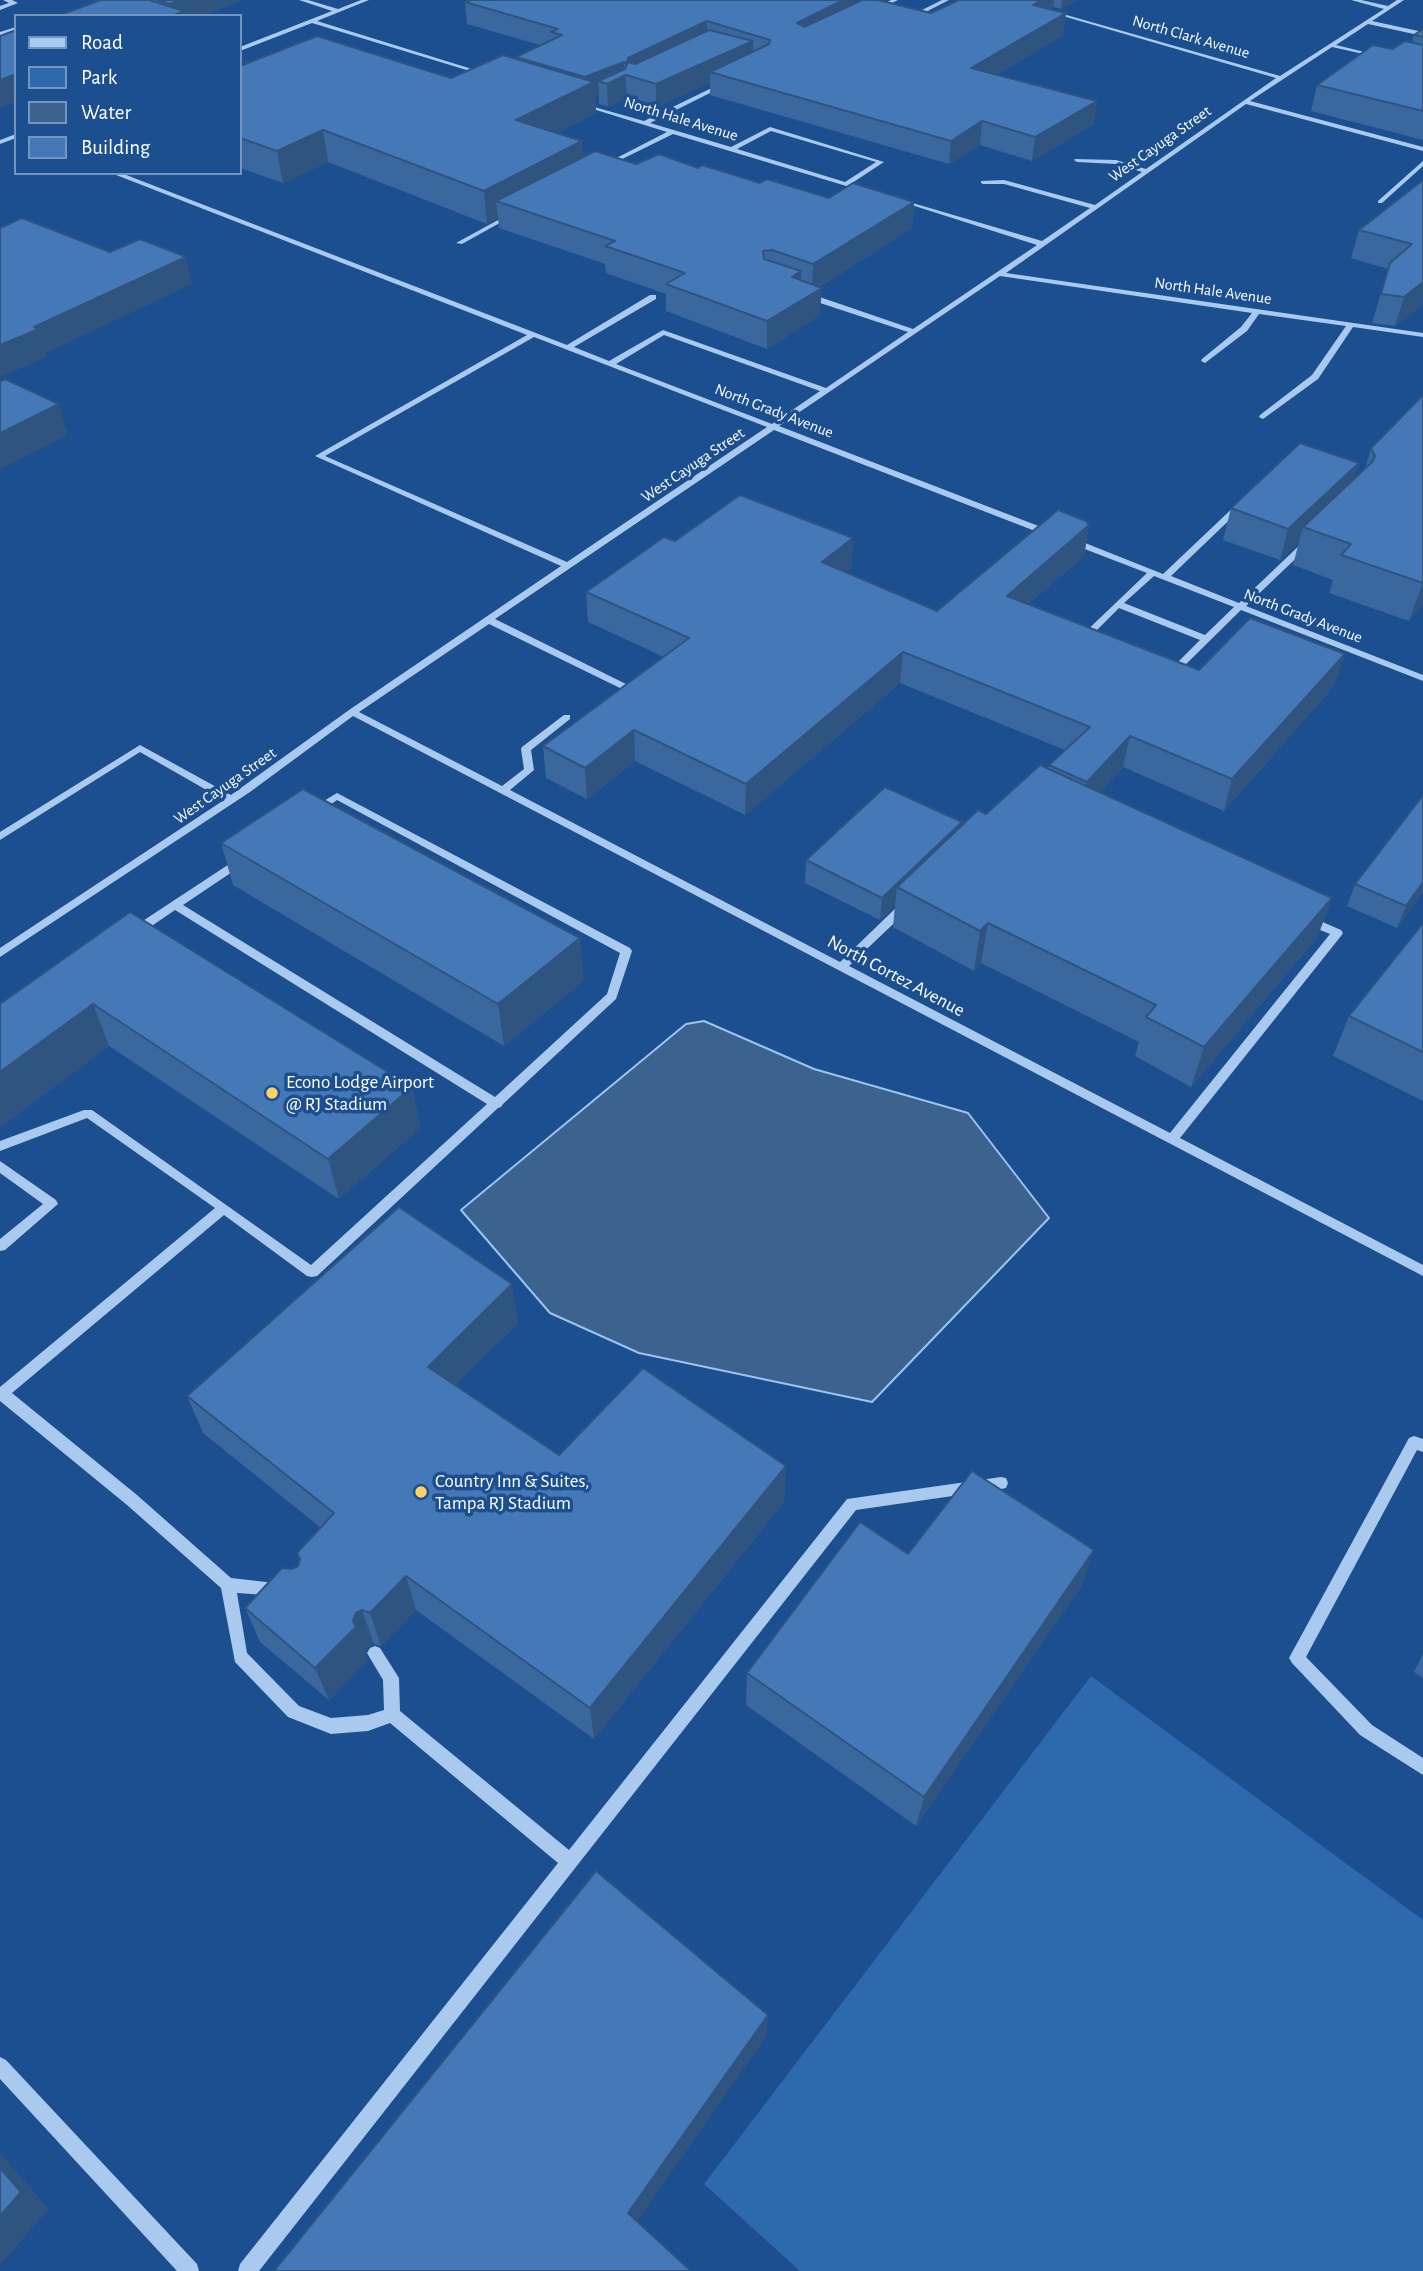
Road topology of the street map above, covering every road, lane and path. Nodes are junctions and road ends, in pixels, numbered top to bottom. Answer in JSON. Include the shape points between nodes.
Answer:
{"nodes":[{"id":1,"x":6,"y":0,"type":"edge"},
{"id":2,"x":302,"y":0,"type":"edge"},
{"id":3,"x":366,"y":0,"type":"edge"},
{"id":4,"x":895,"y":0,"type":"edge"},
{"id":5,"x":946,"y":0,"type":"edge"},
{"id":6,"x":1354,"y":0,"type":"edge"},
{"id":7,"x":1401,"y":0,"type":"edge"},
{"id":8,"x":886,"y":4,"type":"junction"},
{"id":9,"x":0,"y":8,"type":"edge"},
{"id":10,"x":1039,"y":8,"type":"edge"},
{"id":11,"x":1389,"y":8,"type":"junction"},
{"id":12,"x":339,"y":10,"type":"junction"},
{"id":13,"x":862,"y":16,"type":"edge"},
{"id":14,"x":311,"y":22,"type":"junction"},
{"id":15,"x":1367,"y":22,"type":"junction"},
{"id":16,"x":1423,"y":34,"type":"edge"},
{"id":17,"x":242,"y":42,"type":"edge"},
{"id":18,"x":252,"y":44,"type":"junction"},
{"id":19,"x":1331,"y":45,"type":"junction"},
{"id":20,"x":242,"y":48,"type":"edge"},
{"id":21,"x":1384,"y":59,"type":"edge"},
{"id":22,"x":495,"y":77,"type":"edge"},
{"id":23,"x":1281,"y":78,"type":"junction"},
{"id":24,"x":729,"y":81,"type":"edge"},
{"id":25,"x":599,"y":99,"type":"edge"},
{"id":26,"x":574,"y":101,"type":"edge"},
{"id":27,"x":1245,"y":102,"type":"junction"},
{"id":28,"x":587,"y":105,"type":"junction"},
{"id":29,"x":644,"y":122,"type":"junction"},
{"id":30,"x":673,"y":131,"type":"junction"},
{"id":31,"x":732,"y":149,"type":"junction"},
{"id":32,"x":1423,"y":149,"type":"edge"},
{"id":33,"x":1077,"y":160,"type":"dead end"},
{"id":34,"x":1422,"y":165,"type":"edge"},
{"id":35,"x":600,"y":168,"type":"edge"},
{"id":36,"x":1147,"y":171,"type":"junction"},
{"id":37,"x":119,"y":175,"type":"edge"},
{"id":38,"x":983,"y":182,"type":"dead end"},
{"id":39,"x":846,"y":184,"type":"junction"},
{"id":40,"x":872,"y":192,"type":"edge"},
{"id":41,"x":897,"y":199,"type":"edge"},
{"id":42,"x":1380,"y":202,"type":"dead end"},
{"id":43,"x":1096,"y":207,"type":"junction"},
{"id":44,"x":518,"y":211,"type":"edge"},
{"id":45,"x":460,"y":243,"type":"dead end"},
{"id":46,"x":1043,"y":244,"type":"junction"},
{"id":47,"x":999,"y":274,"type":"junction"},
{"id":48,"x":791,"y":290,"type":"edge"},
{"id":49,"x":653,"y":297,"type":"dead end"},
{"id":50,"x":1257,"y":311,"type":"junction"},
{"id":51,"x":1351,"y":325,"type":"junction"},
{"id":52,"x":914,"y":332,"type":"junction"},
{"id":53,"x":534,"y":334,"type":"junction"},
{"id":54,"x":1423,"y":335,"type":"edge"},
{"id":55,"x":569,"y":347,"type":"junction"},
{"id":56,"x":1205,"y":361,"type":"dead end"},
{"id":57,"x":611,"y":363,"type":"junction"},
{"id":58,"x":827,"y":391,"type":"junction"},
{"id":59,"x":1263,"y":417,"type":"dead end"},
{"id":60,"x":775,"y":426,"type":"junction"},
{"id":61,"x":1249,"y":497,"type":"edge"},
{"id":62,"x":1317,"y":534,"type":"edge"},
{"id":63,"x":568,"y":566,"type":"junction"},
{"id":64,"x":1152,"y":573,"type":"junction"},
{"id":65,"x":1165,"y":578,"type":"junction"},
{"id":66,"x":1118,"y":604,"type":"junction"},
{"id":67,"x":1241,"y":607,"type":"junction"},
{"id":68,"x":489,"y":620,"type":"junction"},
{"id":69,"x":1206,"y":639,"type":"junction"},
{"id":70,"x":1072,"y":649,"type":"edge"},
{"id":71,"x":1423,"y":677,"type":"edge"},
{"id":72,"x":1161,"y":685,"type":"edge"},
{"id":73,"x":627,"y":688,"type":"edge"},
{"id":74,"x":352,"y":712,"type":"junction"},
{"id":75,"x":567,"y":717,"type":"dead end"},
{"id":76,"x":502,"y":791,"type":"junction"},
{"id":77,"x":231,"y":800,"type":"junction"},
{"id":78,"x":302,"y":819,"type":"edge"},
{"id":79,"x":0,"y":837,"type":"edge"},
{"id":80,"x":256,"y":851,"type":"edge"},
{"id":81,"x":911,"y":900,"type":"edge"},
{"id":82,"x":174,"y":905,"type":"junction"},
{"id":83,"x":1299,"y":916,"type":"edge"},
{"id":84,"x":131,"y":935,"type":"edge"},
{"id":85,"x":0,"y":953,"type":"edge"},
{"id":86,"x":841,"y":967,"type":"junction"},
{"id":87,"x":497,"y":1104,"type":"junction"},
{"id":88,"x":1172,"y":1139,"type":"junction"},
{"id":89,"x":0,"y":1146,"type":"edge"},
{"id":90,"x":0,"y":1166,"type":"edge"},
{"id":91,"x":225,"y":1209,"type":"junction"},
{"id":92,"x":0,"y":1246,"type":"edge"},
{"id":93,"x":1423,"y":1271,"type":"edge"},
{"id":94,"x":1,"y":1394,"type":"edge"},
{"id":95,"x":1423,"y":1446,"type":"edge"},
{"id":96,"x":1000,"y":1483,"type":"dead end"},
{"id":97,"x":228,"y":1585,"type":"junction"},
{"id":98,"x":290,"y":1591,"type":"edge"},
{"id":99,"x":374,"y":1653,"type":"dead end"},
{"id":100,"x":392,"y":1716,"type":"junction"},
{"id":101,"x":1423,"y":1767,"type":"edge"},
{"id":102,"x":570,"y":1862,"type":"junction"},
{"id":103,"x":0,"y":2066,"type":"edge"},
{"id":104,"x":190,"y":2271,"type":"edge"},
{"id":105,"x":247,"y":2271,"type":"edge"}],
"edges":[{"from":1,"to":9,"type":"street","via":[[15,2]]},
{"from":2,"to":12,"type":"street"},
{"from":3,"to":12,"type":"street"},
{"from":4,"to":8,"type":"street"},
{"from":5,"to":8,"type":"street","via":[[918,14]]},
{"from":6,"to":11,"type":"street"},
{"from":7,"to":11,"type":"street","name":"West Cayuga Street"},
{"from":8,"to":13,"type":"street"},
{"from":10,"to":23,"type":"street","name":"North Clark Avenue"},
{"from":11,"to":15,"type":"street","name":"West Cayuga Street"},
{"from":12,"to":14,"type":"street"},
{"from":14,"to":18,"type":"street"},
{"from":14,"to":22,"type":"street"},
{"from":15,"to":16,"type":"street"},
{"from":15,"to":19,"type":"street","name":"West Cayuga Street"},
{"from":17,"to":18,"type":"street"},
{"from":18,"to":20,"type":"street"},
{"from":19,"to":21,"type":"street"},
{"from":19,"to":23,"type":"street","name":"West Cayuga Street"},
{"from":23,"to":27,"type":"street","name":"West Cayuga Street"},
{"from":24,"to":29,"type":"street"},
{"from":25,"to":28,"type":"street"},
{"from":26,"to":28,"type":"street","name":"North Hale Avenue"},
{"from":27,"to":32,"type":"street"},
{"from":27,"to":36,"type":"street","name":"West Cayuga Street"},
{"from":28,"to":29,"type":"street","name":"North Hale Avenue"},
{"from":29,"to":30,"type":"street","name":"North Hale Avenue"},
{"from":30,"to":31,"type":"street","name":"North Hale Avenue"},
{"from":30,"to":35,"type":"street"},
{"from":31,"to":39,"type":"street","name":"North Hale Avenue"},
{"from":31,"to":39,"type":"street","via":[[770,129],[881,162]]},
{"from":33,"to":36,"type":"street","via":[[1116,162]]},
{"from":34,"to":42,"type":"street"},
{"from":36,"to":43,"type":"street","name":"West Cayuga Street"},
{"from":37,"to":53,"type":"street","name":"North Grady Avenue"},
{"from":38,"to":43,"type":"street","via":[[1004,182]]},
{"from":39,"to":40,"type":"street","name":"North Hale Avenue"},
{"from":41,"to":46,"type":"street"},
{"from":43,"to":46,"type":"street","name":"West Cayuga Street"},
{"from":44,"to":45,"type":"street"},
{"from":46,"to":47,"type":"street","name":"West Cayuga Street"},
{"from":47,"to":50,"type":"street","name":"North Hale Avenue"},
{"from":47,"to":52,"type":"street","name":"West Cayuga Street"},
{"from":48,"to":52,"type":"street"},
{"from":49,"to":55,"type":"lane"},
{"from":50,"to":51,"type":"street","name":"North Hale Avenue"},
{"from":50,"to":56,"type":"street","via":[[1244,329]]},
{"from":51,"to":54,"type":"street","name":"North Hale Avenue"},
{"from":51,"to":59,"type":"street","via":[[1315,377]]},
{"from":52,"to":58,"type":"street","name":"West Cayuga Street"},
{"from":53,"to":55,"type":"street","name":"North Grady Avenue"},
{"from":53,"to":63,"type":"street","via":[[319,456]]},
{"from":55,"to":57,"type":"street","name":"North Grady Avenue"},
{"from":57,"to":58,"type":"street","via":[[663,332]]},
{"from":57,"to":60,"type":"street","name":"North Grady Avenue"},
{"from":58,"to":60,"type":"street","name":"West Cayuga Street"},
{"from":60,"to":63,"type":"street","name":"West Cayuga Street"},
{"from":60,"to":64,"type":"street","name":"North Grady Avenue"},
{"from":61,"to":65,"type":"street"},
{"from":62,"to":67,"type":"street"},
{"from":63,"to":68,"type":"street","name":"West Cayuga Street"},
{"from":64,"to":65,"type":"street","name":"North Grady Avenue"},
{"from":64,"to":66,"type":"street"},
{"from":65,"to":67,"type":"street","name":"North Grady Avenue"},
{"from":66,"to":69,"type":"street"},
{"from":66,"to":70,"type":"street"},
{"from":67,"to":69,"type":"street"},
{"from":67,"to":71,"type":"street","name":"North Grady Avenue"},
{"from":68,"to":73,"type":"street"},
{"from":68,"to":74,"type":"street","name":"West Cayuga Street"},
{"from":69,"to":72,"type":"street"},
{"from":74,"to":76,"type":"street","name":"North Cortez Avenue"},
{"from":74,"to":77,"type":"street","name":"West Cayuga Street"},
{"from":75,"to":76,"type":"street","via":[[526,749],[529,770]]},
{"from":76,"to":86,"type":"street","name":"North Cortez Avenue"},
{"from":77,"to":79,"type":"street","via":[[140,748]]},
{"from":77,"to":85,"type":"street","name":"West Cayuga Street"},
{"from":78,"to":87,"type":"street","via":[[337,796],[626,951],[612,996]]},
{"from":80,"to":82,"type":"street"},
{"from":81,"to":86,"type":"street"},
{"from":82,"to":84,"type":"street"},
{"from":82,"to":87,"type":"street"},
{"from":83,"to":88,"type":"street","via":[[1337,933]]},
{"from":86,"to":88,"type":"street","name":"North Cortez Avenue"},
{"from":87,"to":91,"type":"street","via":[[313,1272]]},
{"from":88,"to":93,"type":"street","name":"North Cortez Avenue"},
{"from":89,"to":91,"type":"street","via":[[88,1113]]},
{"from":90,"to":92,"type":"street","via":[[52,1204]]},
{"from":91,"to":94,"type":"street"},
{"from":94,"to":97,"type":"street"},
{"from":95,"to":101,"type":"lane","via":[[1414,1441],[1297,1658],[1366,1730]]},
{"from":96,"to":102,"type":"street","via":[[852,1504]]},
{"from":97,"to":98,"type":"lane"},
{"from":97,"to":100,"type":"street","via":[[240,1657],[294,1712],[331,1726]]},
{"from":99,"to":100,"type":"street","via":[[391,1678]]},
{"from":100,"to":102,"type":"street"},
{"from":102,"to":105,"type":"street"},
{"from":103,"to":104,"type":"street"}]}
